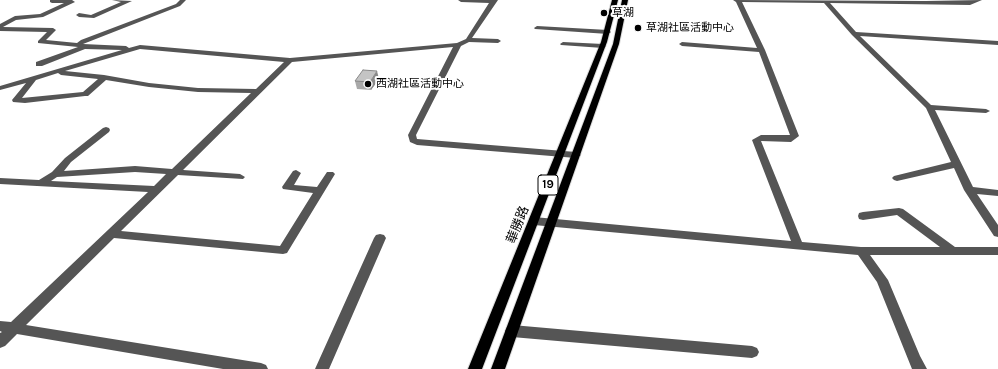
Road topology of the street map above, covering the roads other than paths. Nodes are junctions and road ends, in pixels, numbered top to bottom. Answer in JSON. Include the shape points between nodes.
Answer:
{"nodes":[{"id":1,"x":54,"y":0,"type":"edge"},
{"id":2,"x":115,"y":0,"type":"edge"},
{"id":3,"x":132,"y":0,"type":"edge"},
{"id":4,"x":177,"y":0,"type":"edge"},
{"id":5,"x":183,"y":0,"type":"edge"},
{"id":6,"x":461,"y":0,"type":"edge"},
{"id":7,"x":615,"y":0,"type":"edge"},
{"id":8,"x":625,"y":0,"type":"edge"},
{"id":9,"x":737,"y":0,"type":"edge"},
{"id":10,"x":979,"y":0,"type":"edge"},
{"id":11,"x":494,"y":1,"type":"edge"},
{"id":12,"x":826,"y":2,"type":"junction"},
{"id":13,"x":923,"y":2,"type":"edge"},
{"id":14,"x":79,"y":15,"type":"dead end"},
{"id":15,"x":0,"y":26,"type":"edge"},
{"id":16,"x":537,"y":28,"type":"dead end"},
{"id":17,"x":0,"y":29,"type":"edge"},
{"id":18,"x":608,"y":32,"type":"junction"},
{"id":19,"x":854,"y":34,"type":"junction"},
{"id":20,"x":468,"y":40,"type":"junction"},
{"id":21,"x":498,"y":41,"type":"dead end"},
{"id":22,"x":998,"y":43,"type":"edge"},
{"id":23,"x":458,"y":44,"type":"junction"},
{"id":24,"x":563,"y":44,"type":"dead end"},
{"id":25,"x":682,"y":44,"type":"dead end"},
{"id":26,"x":82,"y":46,"type":"junction"},
{"id":27,"x":603,"y":46,"type":"junction"},
{"id":28,"x":140,"y":47,"type":"junction"},
{"id":29,"x":762,"y":50,"type":"junction"},
{"id":30,"x":290,"y":60,"type":"junction"},
{"id":31,"x":39,"y":64,"type":"dead end"},
{"id":32,"x":55,"y":72,"type":"junction"},
{"id":33,"x":104,"y":77,"type":"junction"},
{"id":34,"x":33,"y":79,"type":"junction"},
{"id":35,"x":0,"y":88,"type":"edge"},
{"id":36,"x":258,"y":91,"type":"junction"},
{"id":37,"x":929,"y":107,"type":"junction"},
{"id":38,"x":986,"y":111,"type":"dead end"},
{"id":39,"x":106,"y":130,"type":"dead end"},
{"id":40,"x":560,"y":154,"type":"junction"},
{"id":41,"x":576,"y":155,"type":"junction"},
{"id":42,"x":957,"y":164,"type":"junction"},
{"id":43,"x":176,"y":171,"type":"junction"},
{"id":44,"x":296,"y":173,"type":"dead end"},
{"id":45,"x":55,"y":174,"type":"junction"},
{"id":46,"x":330,"y":174,"type":"dead end"},
{"id":47,"x":240,"y":176,"type":"dead end"},
{"id":48,"x":897,"y":178,"type":"dead end"},
{"id":49,"x":0,"y":181,"type":"edge"},
{"id":50,"x":39,"y":184,"type":"junction"},
{"id":51,"x":157,"y":190,"type":"junction"},
{"id":52,"x":969,"y":190,"type":"junction"},
{"id":53,"x":320,"y":191,"type":"junction"},
{"id":54,"x":998,"y":193,"type":"edge"},
{"id":55,"x":863,"y":216,"type":"dead end"},
{"id":56,"x":534,"y":221,"type":"junction"},
{"id":57,"x":552,"y":223,"type":"junction"},
{"id":58,"x":998,"y":233,"type":"edge"},
{"id":59,"x":110,"y":234,"type":"junction"},
{"id":60,"x":380,"y":238,"type":"dead end"},
{"id":61,"x":798,"y":245,"type":"junction"},
{"id":62,"x":861,"y":251,"type":"junction"},
{"id":63,"x":953,"y":251,"type":"junction"},
{"id":64,"x":998,"y":251,"type":"edge"},
{"id":65,"x":6,"y":327,"type":"edge"},
{"id":66,"x":512,"y":331,"type":"junction"},
{"id":67,"x":0,"y":342,"type":"edge"},
{"id":68,"x":752,"y":352,"type":"dead end"},
{"id":69,"x":261,"y":369,"type":"edge"},
{"id":70,"x":322,"y":369,"type":"edge"},
{"id":71,"x":475,"y":369,"type":"edge"},
{"id":72,"x":498,"y":369,"type":"edge"},
{"id":73,"x":920,"y":369,"type":"edge"}],
"edges":[{"from":1,"to":15,"type":"street","via":[[52,1],[72,2],[41,16],[15,18]]},
{"from":2,"to":3,"type":"street"},
{"from":3,"to":14,"type":"street","via":[[92,17]]},
{"from":4,"to":5,"type":"street"},
{"from":5,"to":26,"type":"street","via":[[178,5],[83,41]]},
{"from":6,"to":11,"type":"street"},
{"from":7,"to":18,"type":"main road","name":"華勝路","number":"19"},
{"from":8,"to":41,"type":"main road","number":"19","via":[[616,44]]},
{"from":9,"to":12,"type":"street"},
{"from":9,"to":29,"type":"street"},
{"from":10,"to":13,"type":"street","via":[[970,3]]},
{"from":11,"to":20,"type":"street"},
{"from":12,"to":13,"type":"street"},
{"from":12,"to":19,"type":"street"},
{"from":16,"to":18,"type":"street"},
{"from":17,"to":26,"type":"street","via":[[53,30],[40,42]]},
{"from":18,"to":27,"type":"main road","name":"華勝路","number":"19"},
{"from":19,"to":22,"type":"street"},
{"from":19,"to":37,"type":"street"},
{"from":20,"to":21,"type":"street"},
{"from":20,"to":23,"type":"street"},
{"from":23,"to":30,"type":"street"},
{"from":23,"to":40,"type":"street","via":[[412,135],[412,140]]},
{"from":24,"to":27,"type":"street"},
{"from":25,"to":29,"type":"street"},
{"from":26,"to":28,"type":"street"},
{"from":26,"to":31,"type":"street"},
{"from":27,"to":40,"type":"main road","name":"華勝路","number":"19"},
{"from":28,"to":30,"type":"street"},
{"from":28,"to":32,"type":"street"},
{"from":29,"to":61,"type":"street","via":[[794,136],[792,139],[756,140]]},
{"from":30,"to":36,"type":"street"},
{"from":32,"to":33,"type":"street"},
{"from":32,"to":34,"type":"street"},
{"from":33,"to":34,"type":"street","via":[[85,94],[16,100]]},
{"from":33,"to":36,"type":"street","via":[[198,90]]},
{"from":34,"to":35,"type":"street"},
{"from":36,"to":43,"type":"street"},
{"from":37,"to":38,"type":"street"},
{"from":37,"to":42,"type":"street"},
{"from":39,"to":45,"type":"street","via":[[68,160]]},
{"from":40,"to":41,"type":"street"},
{"from":40,"to":56,"type":"main road","name":"華勝路","number":"19"},
{"from":41,"to":57,"type":"main road","number":"19"},
{"from":42,"to":48,"type":"street"},
{"from":42,"to":52,"type":"street"},
{"from":43,"to":45,"type":"street","via":[[135,168]]},
{"from":43,"to":47,"type":"street"},
{"from":43,"to":51,"type":"street"},
{"from":44,"to":53,"type":"street","via":[[287,187]]},
{"from":45,"to":50,"type":"street"},
{"from":46,"to":53,"type":"street"},
{"from":49,"to":50,"type":"street"},
{"from":50,"to":51,"type":"street"},
{"from":51,"to":59,"type":"street"},
{"from":52,"to":54,"type":"street"},
{"from":52,"to":58,"type":"street"},
{"from":53,"to":59,"type":"street","via":[[283,250]]},
{"from":55,"to":63,"type":"street","via":[[899,211]]},
{"from":56,"to":57,"type":"street"},
{"from":56,"to":71,"type":"main road","name":"華勝路","number":"19"},
{"from":57,"to":61,"type":"street"},
{"from":57,"to":66,"type":"main road","number":"19"},
{"from":59,"to":65,"type":"street"},
{"from":60,"to":70,"type":"street"},
{"from":61,"to":62,"type":"street"},
{"from":62,"to":63,"type":"street"},
{"from":62,"to":73,"type":"street","via":[[882,280]]},
{"from":63,"to":64,"type":"street"},
{"from":65,"to":67,"type":"street"},
{"from":65,"to":69,"type":"street"},
{"from":66,"to":68,"type":"street"},
{"from":66,"to":72,"type":"main road","number":"19"}]}
